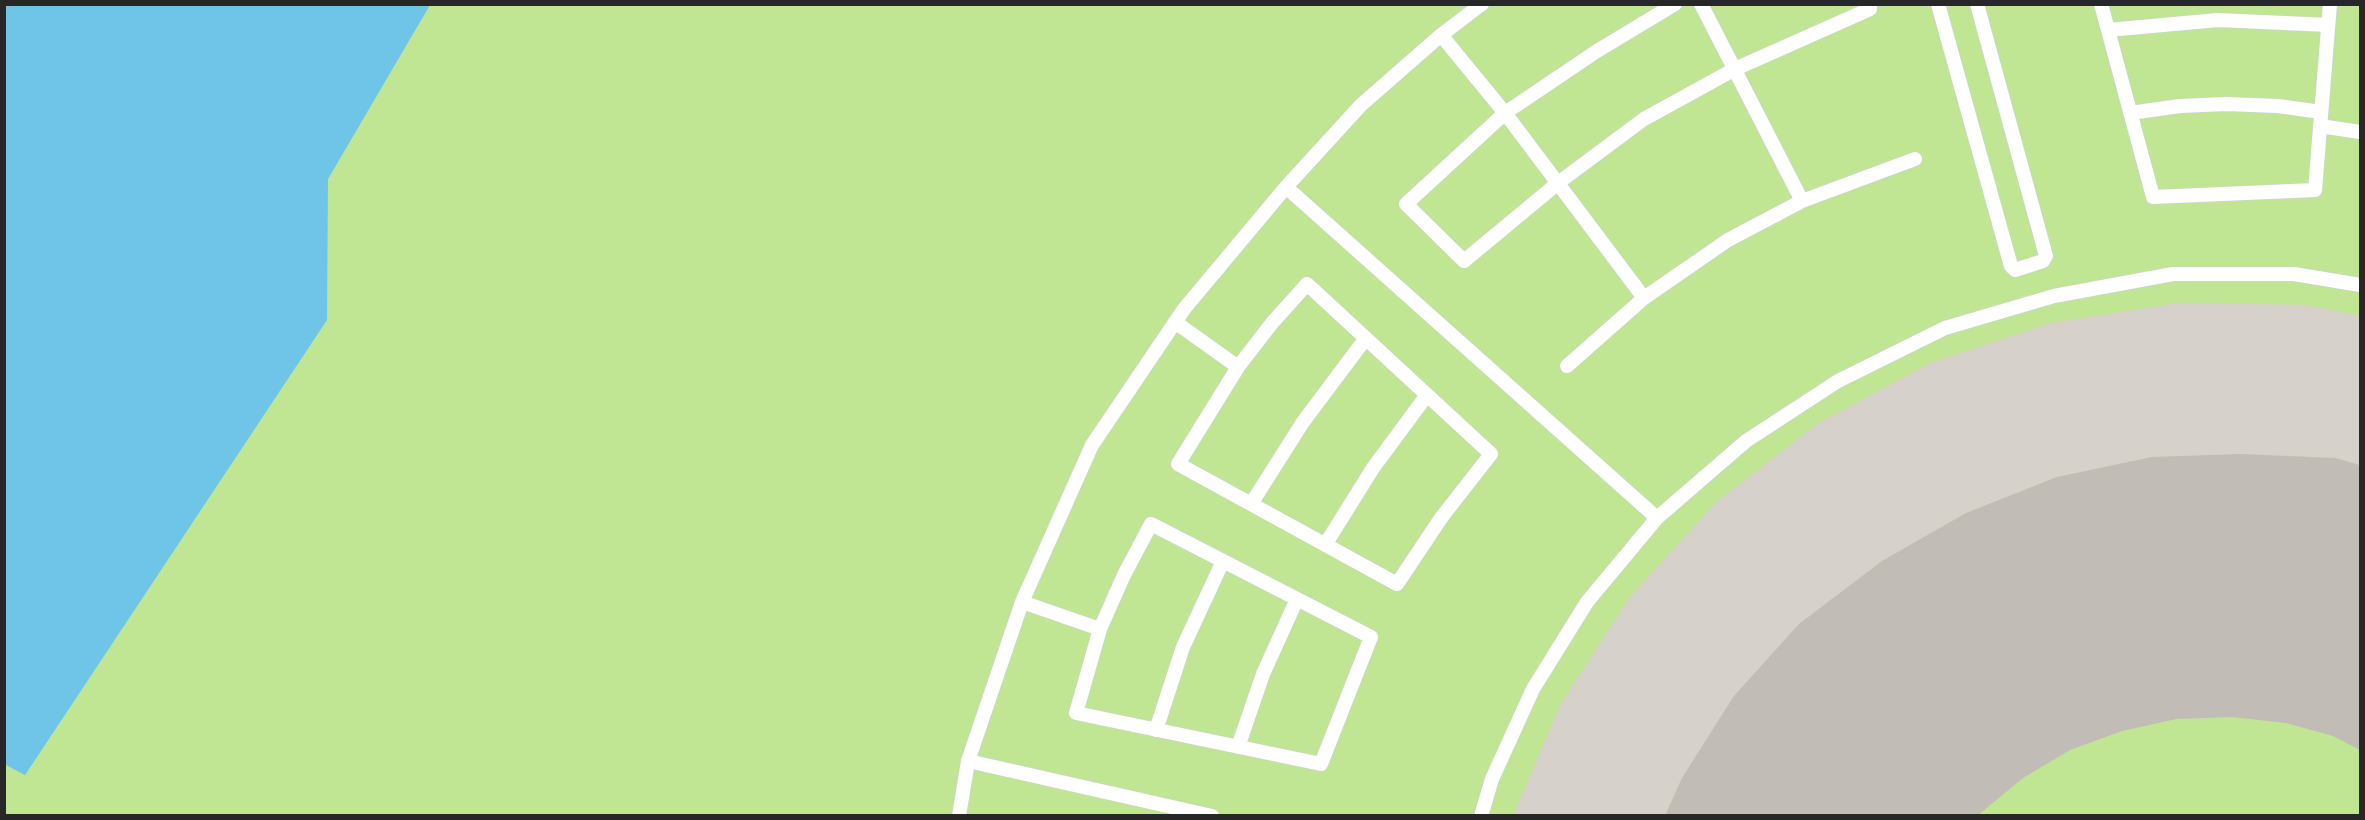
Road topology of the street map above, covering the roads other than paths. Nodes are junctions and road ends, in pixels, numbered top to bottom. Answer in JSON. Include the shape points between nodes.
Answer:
{"nodes":[{"id":1,"x":1482,"y":4,"type":"edge"},
{"id":2,"x":1675,"y":4,"type":"edge"},
{"id":3,"x":1701,"y":4,"type":"edge"},
{"id":4,"x":1870,"y":4,"type":"edge"},
{"id":5,"x":1938,"y":4,"type":"edge"},
{"id":6,"x":1977,"y":4,"type":"edge"},
{"id":7,"x":2101,"y":4,"type":"edge"},
{"id":8,"x":2330,"y":4,"type":"edge"},
{"id":9,"x":2328,"y":25,"type":"junction"},
{"id":10,"x":2108,"y":30,"type":"junction"},
{"id":11,"x":1441,"y":35,"type":"junction"},
{"id":12,"x":1735,"y":69,"type":"junction"},
{"id":13,"x":2321,"y":112,"type":"junction"},
{"id":14,"x":1505,"y":113,"type":"junction"},
{"id":15,"x":2130,"y":113,"type":"junction"},
{"id":16,"x":2320,"y":126,"type":"junction"},
{"id":17,"x":2361,"y":132,"type":"edge"},
{"id":18,"x":1915,"y":159,"type":"dead end"},
{"id":19,"x":1558,"y":183,"type":"junction"},
{"id":20,"x":1286,"y":186,"type":"junction"},
{"id":21,"x":1802,"y":201,"type":"junction"},
{"id":22,"x":2361,"y":285,"type":"edge"},
{"id":23,"x":1644,"y":298,"type":"junction"},
{"id":24,"x":1175,"y":322,"type":"junction"},
{"id":25,"x":1366,"y":338,"type":"junction"},
{"id":26,"x":1567,"y":366,"type":"dead end"},
{"id":27,"x":1238,"y":368,"type":"junction"},
{"id":28,"x":1427,"y":395,"type":"junction"},
{"id":29,"x":1251,"y":504,"type":"junction"},
{"id":30,"x":1657,"y":518,"type":"junction"},
{"id":31,"x":1325,"y":545,"type":"junction"},
{"id":32,"x":1222,"y":561,"type":"junction"},
{"id":33,"x":1297,"y":599,"type":"junction"},
{"id":34,"x":1022,"y":602,"type":"junction"},
{"id":35,"x":1100,"y":629,"type":"junction"},
{"id":36,"x":1156,"y":730,"type":"junction"},
{"id":37,"x":1238,"y":747,"type":"junction"},
{"id":38,"x":968,"y":761,"type":"junction"},
{"id":39,"x":959,"y":816,"type":"edge"},
{"id":40,"x":1212,"y":816,"type":"edge"},
{"id":41,"x":1481,"y":816,"type":"edge"}],
"edges":[{"from":1,"to":11,"type":"lane"},
{"from":2,"to":14,"type":"lane"},
{"from":3,"to":12,"type":"lane"},
{"from":4,"to":12,"type":"lane","via":[[1870,9]]},
{"from":5,"to":6,"type":"lane","via":[[2010,266],[2015,270],[2043,261],[2046,256]]},
{"from":7,"to":10,"type":"lane"},
{"from":8,"to":9,"type":"lane"},
{"from":9,"to":10,"type":"lane","via":[[2218,20]]},
{"from":9,"to":13,"type":"lane"},
{"from":10,"to":15,"type":"lane"},
{"from":11,"to":14,"type":"lane"},
{"from":11,"to":20,"type":"lane","via":[[1361,105]]},
{"from":12,"to":19,"type":"lane","via":[[1644,119]]},
{"from":12,"to":21,"type":"lane"},
{"from":13,"to":15,"type":"lane","via":[[2226,104]]},
{"from":13,"to":16,"type":"lane"},
{"from":14,"to":19,"type":"lane"},
{"from":14,"to":19,"type":"lane","via":[[1406,204],[1464,261]]},
{"from":15,"to":16,"type":"lane","via":[[2152,197],[2315,190]]},
{"from":16,"to":17,"type":"lane"},
{"from":18,"to":21,"type":"lane"},
{"from":19,"to":23,"type":"lane"},
{"from":20,"to":24,"type":"lane"},
{"from":20,"to":30,"type":"lane"},
{"from":21,"to":23,"type":"lane","via":[[1728,240]]},
{"from":22,"to":30,"type":"lane","via":[[2294,274],[2173,274],[2054,296],[1945,328],[1838,381],[1746,441]]},
{"from":23,"to":26,"type":"lane"},
{"from":24,"to":27,"type":"lane"},
{"from":24,"to":34,"type":"lane","via":[[1092,445]]},
{"from":25,"to":27,"type":"lane","via":[[1307,284]]},
{"from":25,"to":28,"type":"lane"},
{"from":25,"to":29,"type":"lane","via":[[1303,422]]},
{"from":27,"to":29,"type":"lane","via":[[1178,464]]},
{"from":28,"to":31,"type":"lane","via":[[1373,468]]},
{"from":28,"to":31,"type":"lane","via":[[1491,454],[1441,518],[1397,584]]},
{"from":29,"to":31,"type":"lane"},
{"from":30,"to":41,"type":"lane","via":[[1587,602],[1533,689],[1492,779]]},
{"from":32,"to":33,"type":"lane"},
{"from":32,"to":35,"type":"lane","via":[[1152,524]]},
{"from":32,"to":36,"type":"lane","via":[[1183,647]]},
{"from":33,"to":37,"type":"lane","via":[[1263,674]]},
{"from":33,"to":37,"type":"lane","via":[[1371,637],[1325,754],[1321,764]]},
{"from":34,"to":35,"type":"lane"},
{"from":34,"to":38,"type":"lane"},
{"from":35,"to":36,"type":"lane","via":[[1076,713]]},
{"from":36,"to":37,"type":"lane"},
{"from":38,"to":39,"type":"lane"},
{"from":38,"to":40,"type":"lane"}]}
